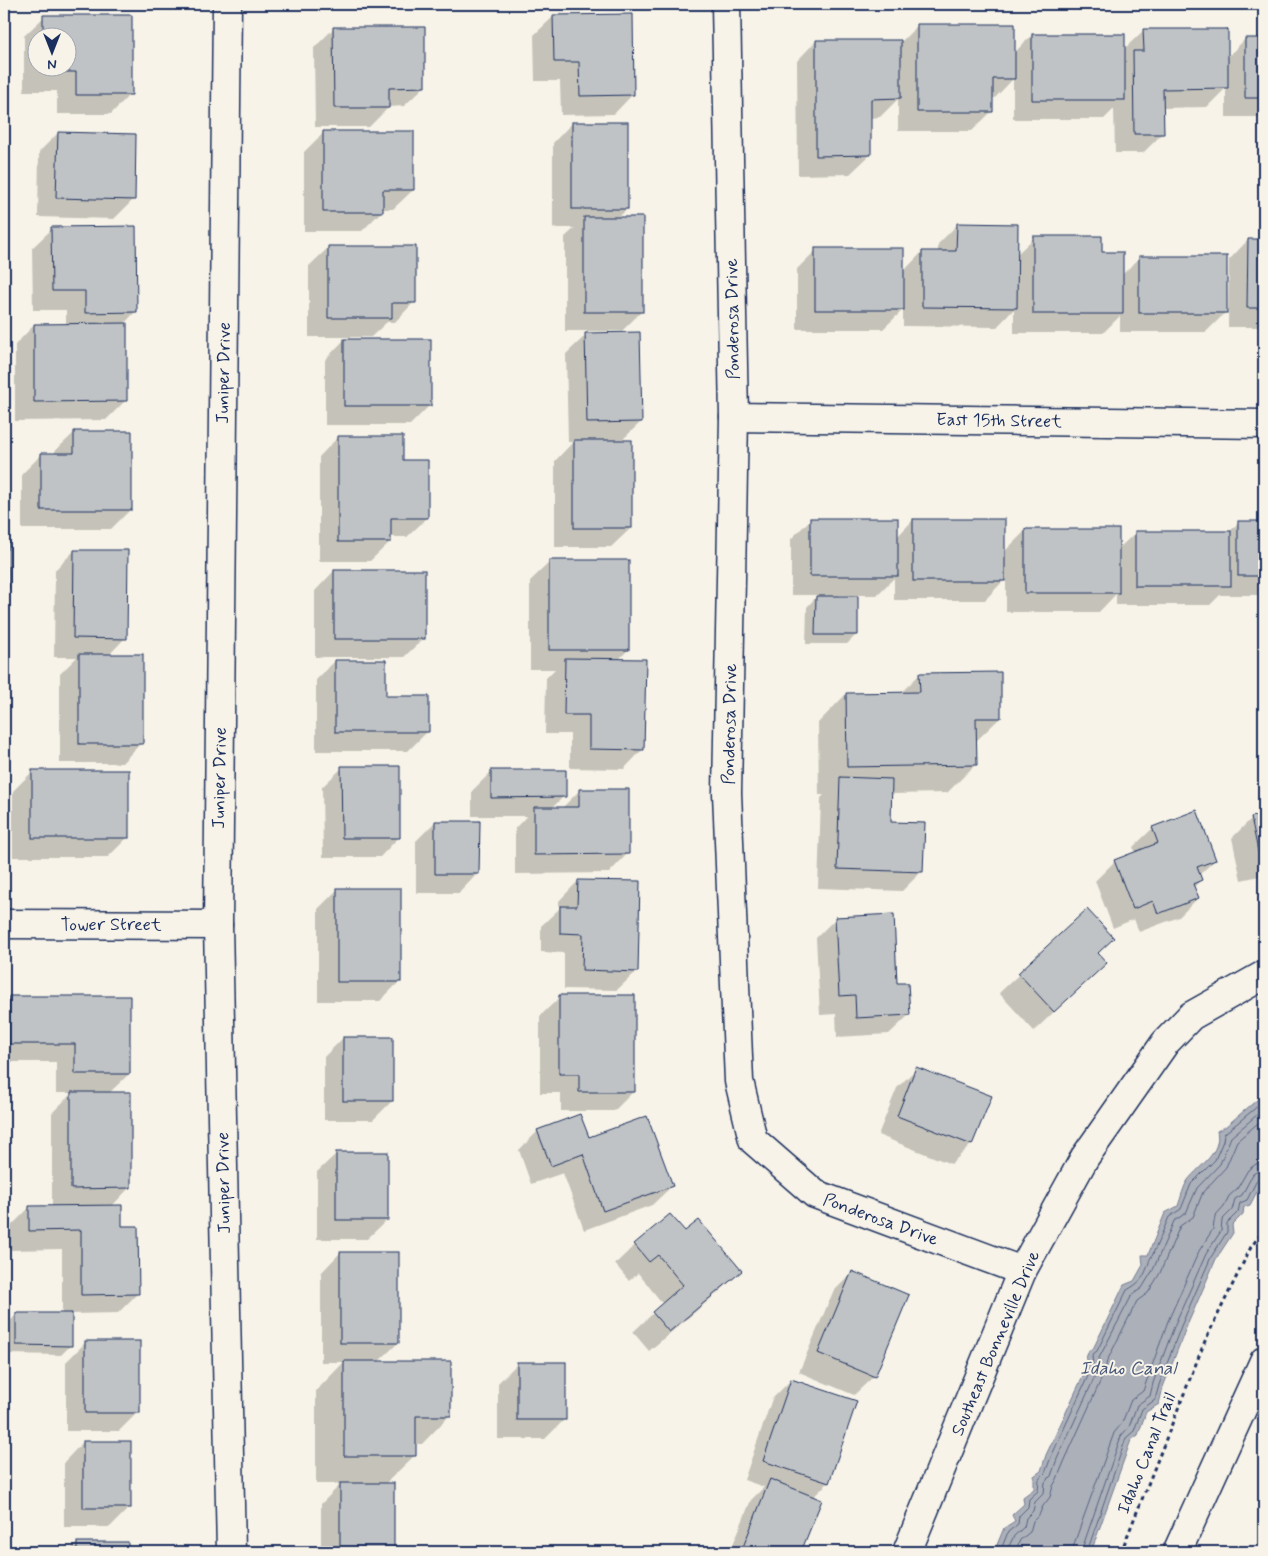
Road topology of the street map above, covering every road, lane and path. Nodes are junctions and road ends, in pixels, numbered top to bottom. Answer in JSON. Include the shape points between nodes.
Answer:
{"nodes":[{"id":1,"x":227,"y":4,"type":"edge"},
{"id":2,"x":726,"y":4,"type":"edge"},
{"id":3,"x":734,"y":417,"type":"junction"},
{"id":4,"x":1264,"y":424,"type":"edge"},
{"id":5,"x":4,"y":924,"type":"edge"},
{"id":6,"x":218,"y":925,"type":"junction"},
{"id":7,"x":1264,"y":976,"type":"edge"},
{"id":8,"x":1264,"y":1230,"type":"edge"},
{"id":9,"x":1022,"y":1271,"type":"junction"},
{"id":10,"x":1264,"y":1361,"type":"edge"},
{"id":11,"x":231,"y":1552,"type":"edge"},
{"id":12,"x":907,"y":1552,"type":"edge"},
{"id":13,"x":1121,"y":1552,"type":"edge"},
{"id":14,"x":1177,"y":1552,"type":"edge"}],
"edges":[{"from":1,"to":6,"type":"street","name":"Juniper Drive"},
{"from":2,"to":3,"type":"street","name":"Ponderosa Drive"},
{"from":3,"to":4,"type":"street","name":"East 15th Street"},
{"from":3,"to":9,"type":"street","name":"Ponderosa Drive","via":[[727,794],[739,1081],[753,1140],[816,1194]]},
{"from":5,"to":6,"type":"street","name":"Tower Street"},
{"from":6,"to":11,"type":"street","name":"Juniper Drive"},
{"from":7,"to":9,"type":"street","name":"Southeast Bonneville Drive","via":[[1191,1016],[1165,1043],[1085,1157]]},
{"from":8,"to":13,"type":"path","name":"Idaho Canal Trail","via":[[1251,1247],[1205,1341]]},
{"from":9,"to":12,"type":"street","name":"Southeast Bonneville Drive"},
{"from":10,"to":14,"type":"street"}]}
